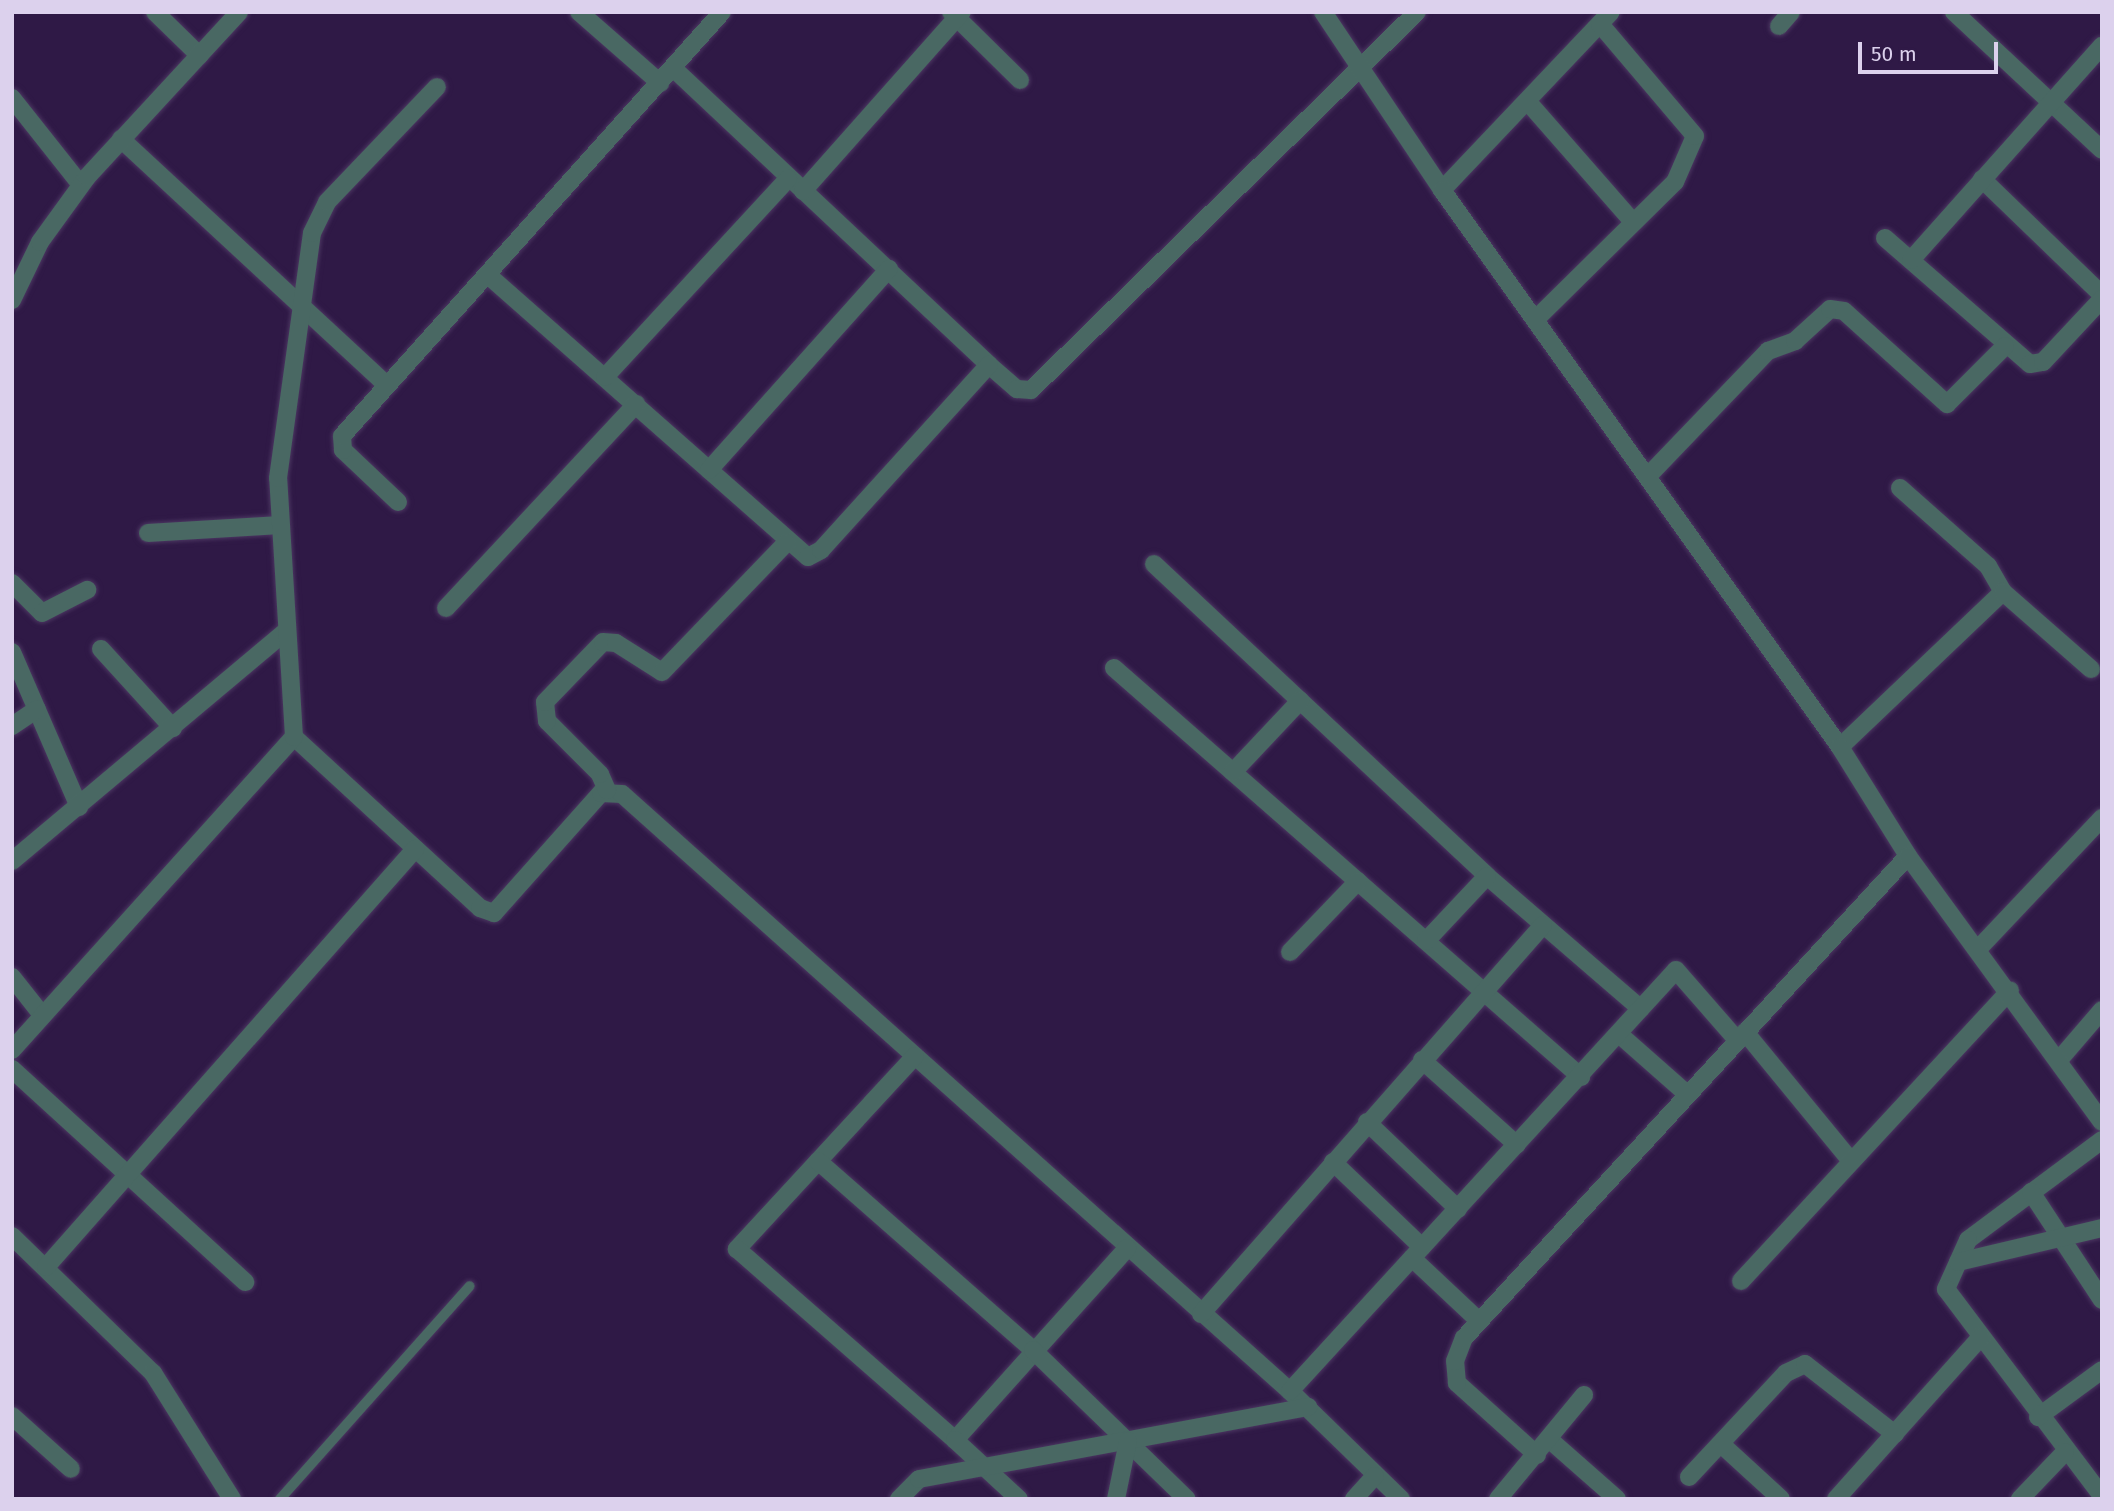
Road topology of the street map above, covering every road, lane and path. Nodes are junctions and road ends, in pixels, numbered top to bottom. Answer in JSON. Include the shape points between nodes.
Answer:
{"nodes":[{"id":1,"x":155,"y":12,"type":"edge"},
{"id":2,"x":239,"y":12,"type":"edge"},
{"id":3,"x":579,"y":12,"type":"edge"},
{"id":4,"x":722,"y":12,"type":"edge"},
{"id":5,"x":1323,"y":12,"type":"edge"},
{"id":6,"x":1417,"y":12,"type":"edge"},
{"id":7,"x":1954,"y":12,"type":"edge"},
{"id":8,"x":956,"y":14,"type":"edge"},
{"id":9,"x":1605,"y":18,"type":"edge"},
{"id":10,"x":2102,"y":46,"type":"edge"},
{"id":11,"x":199,"y":55,"type":"junction"},
{"id":12,"x":673,"y":68,"type":"junction"},
{"id":13,"x":1361,"y":73,"type":"junction"},
{"id":14,"x":1020,"y":80,"type":"dead end"},
{"id":15,"x":660,"y":83,"type":"junction"},
{"id":16,"x":437,"y":87,"type":"dead end"},
{"id":17,"x":12,"y":98,"type":"edge"},
{"id":18,"x":2050,"y":101,"type":"junction"},
{"id":19,"x":1528,"y":102,"type":"junction"},
{"id":20,"x":121,"y":139,"type":"junction"},
{"id":21,"x":2102,"y":150,"type":"edge"},
{"id":22,"x":788,"y":179,"type":"junction"},
{"id":23,"x":1982,"y":179,"type":"junction"},
{"id":24,"x":81,"y":185,"type":"junction"},
{"id":25,"x":1442,"y":190,"type":"junction"},
{"id":26,"x":803,"y":191,"type":"junction"},
{"id":27,"x":1633,"y":222,"type":"junction"},
{"id":28,"x":1885,"y":238,"type":"dead end"},
{"id":29,"x":1912,"y":260,"type":"junction"},
{"id":30,"x":889,"y":269,"type":"junction"},
{"id":31,"x":489,"y":276,"type":"junction"},
{"id":32,"x":2102,"y":297,"type":"edge"},
{"id":33,"x":12,"y":300,"type":"edge"},
{"id":34,"x":300,"y":302,"type":"junction"},
{"id":35,"x":1538,"y":317,"type":"junction"},
{"id":36,"x":2005,"y":346,"type":"junction"},
{"id":37,"x":989,"y":365,"type":"junction"},
{"id":38,"x":605,"y":377,"type":"junction"},
{"id":39,"x":386,"y":384,"type":"junction"},
{"id":40,"x":636,"y":404,"type":"junction"},
{"id":41,"x":709,"y":470,"type":"junction"},
{"id":42,"x":1649,"y":475,"type":"junction"},
{"id":43,"x":1900,"y":488,"type":"dead end"},
{"id":44,"x":398,"y":502,"type":"dead end"},
{"id":45,"x":280,"y":525,"type":"junction"},
{"id":46,"x":148,"y":533,"type":"dead end"},
{"id":47,"x":786,"y":543,"type":"junction"},
{"id":48,"x":1154,"y":564,"type":"dead end"},
{"id":49,"x":12,"y":583,"type":"edge"},
{"id":50,"x":87,"y":590,"type":"dead end"},
{"id":51,"x":2003,"y":592,"type":"junction"},
{"id":52,"x":446,"y":608,"type":"dead end"},
{"id":53,"x":285,"y":632,"type":"junction"},
{"id":54,"x":101,"y":649,"type":"dead end"},
{"id":55,"x":12,"y":652,"type":"edge"},
{"id":56,"x":1114,"y":668,"type":"dead end"},
{"id":57,"x":2091,"y":669,"type":"dead end"},
{"id":58,"x":1300,"y":701,"type":"junction"},
{"id":59,"x":37,"y":709,"type":"junction"},
{"id":60,"x":12,"y":726,"type":"edge"},
{"id":61,"x":173,"y":727,"type":"junction"},
{"id":62,"x":294,"y":737,"type":"junction"},
{"id":63,"x":1840,"y":747,"type":"junction"},
{"id":64,"x":1233,"y":772,"type":"junction"},
{"id":65,"x":607,"y":790,"type":"junction"},
{"id":66,"x":79,"y":807,"type":"junction"},
{"id":67,"x":2102,"y":818,"type":"edge"},
{"id":68,"x":415,"y":849,"type":"junction"},
{"id":69,"x":1908,"y":856,"type":"junction"},
{"id":70,"x":12,"y":861,"type":"edge"},
{"id":71,"x":1487,"y":876,"type":"junction"},
{"id":72,"x":1358,"y":881,"type":"junction"},
{"id":73,"x":1544,"y":925,"type":"junction"},
{"id":74,"x":1426,"y":941,"type":"junction"},
{"id":75,"x":1980,"y":947,"type":"junction"},
{"id":76,"x":1290,"y":952,"type":"dead end"},
{"id":77,"x":12,"y":977,"type":"edge"},
{"id":78,"x":2010,"y":990,"type":"junction"},
{"id":79,"x":1483,"y":991,"type":"junction"},
{"id":80,"x":1642,"y":1009,"type":"junction"},
{"id":81,"x":2102,"y":1010,"type":"edge"},
{"id":82,"x":42,"y":1016,"type":"junction"},
{"id":83,"x":1620,"y":1035,"type":"junction"},
{"id":84,"x":1741,"y":1036,"type":"junction"},
{"id":85,"x":12,"y":1050,"type":"edge"},
{"id":86,"x":915,"y":1056,"type":"junction"},
{"id":87,"x":1422,"y":1060,"type":"junction"},
{"id":88,"x":2059,"y":1060,"type":"junction"},
{"id":89,"x":12,"y":1069,"type":"edge"},
{"id":90,"x":1581,"y":1077,"type":"junction"},
{"id":91,"x":1687,"y":1094,"type":"junction"},
{"id":92,"x":1367,"y":1122,"type":"junction"},
{"id":93,"x":2102,"y":1122,"type":"edge"},
{"id":94,"x":2102,"y":1140,"type":"edge"},
{"id":95,"x":1517,"y":1145,"type":"junction"},
{"id":96,"x":818,"y":1161,"type":"junction"},
{"id":97,"x":1851,"y":1161,"type":"junction"},
{"id":98,"x":1333,"y":1162,"type":"junction"},
{"id":99,"x":130,"y":1176,"type":"junction"},
{"id":100,"x":2031,"y":1192,"type":"junction"},
{"id":101,"x":1458,"y":1209,"type":"junction"},
{"id":102,"x":2102,"y":1228,"type":"edge"},
{"id":103,"x":2054,"y":1235,"type":"junction"},
{"id":104,"x":13,"y":1240,"type":"edge"},
{"id":105,"x":1127,"y":1248,"type":"junction"},
{"id":106,"x":1417,"y":1252,"type":"junction"},
{"id":107,"x":1958,"y":1262,"type":"junction"},
{"id":108,"x":46,"y":1267,"type":"junction"},
{"id":109,"x":1741,"y":1281,"type":"dead end"},
{"id":110,"x":245,"y":1282,"type":"dead end"},
{"id":111,"x":470,"y":1286,"type":"dead end"},
{"id":112,"x":2102,"y":1300,"type":"edge"},
{"id":113,"x":1201,"y":1314,"type":"junction"},
{"id":114,"x":1478,"y":1320,"type":"junction"},
{"id":115,"x":1981,"y":1337,"type":"junction"},
{"id":116,"x":1033,"y":1350,"type":"junction"},
{"id":117,"x":2102,"y":1370,"type":"edge"},
{"id":118,"x":1290,"y":1391,"type":"junction"},
{"id":119,"x":1584,"y":1395,"type":"dead end"},
{"id":120,"x":1308,"y":1407,"type":"junction"},
{"id":121,"x":12,"y":1416,"type":"edge"},
{"id":122,"x":2038,"y":1418,"type":"junction"},
{"id":123,"x":1895,"y":1434,"type":"junction"},
{"id":124,"x":955,"y":1440,"type":"junction"},
{"id":125,"x":1550,"y":1440,"type":"junction"},
{"id":126,"x":1128,"y":1441,"type":"junction"},
{"id":127,"x":1721,"y":1444,"type":"junction"},
{"id":128,"x":2065,"y":1452,"type":"junction"},
{"id":129,"x":1537,"y":1455,"type":"junction"},
{"id":130,"x":984,"y":1467,"type":"junction"},
{"id":131,"x":71,"y":1469,"type":"dead end"},
{"id":132,"x":1375,"y":1476,"type":"junction"},
{"id":133,"x":1689,"y":1478,"type":"dead end"},
{"id":134,"x":2102,"y":1496,"type":"edge"},
{"id":135,"x":232,"y":1499,"type":"edge"},
{"id":136,"x":280,"y":1499,"type":"edge"},
{"id":137,"x":899,"y":1499,"type":"edge"},
{"id":138,"x":1019,"y":1499,"type":"edge"},
{"id":139,"x":1116,"y":1499,"type":"edge"},
{"id":140,"x":1186,"y":1499,"type":"edge"},
{"id":141,"x":1354,"y":1499,"type":"edge"},
{"id":142,"x":1401,"y":1499,"type":"edge"},
{"id":143,"x":1498,"y":1499,"type":"edge"},
{"id":144,"x":1617,"y":1499,"type":"edge"},
{"id":145,"x":1781,"y":1499,"type":"edge"},
{"id":146,"x":1836,"y":1499,"type":"edge"},
{"id":147,"x":2020,"y":1499,"type":"edge"}],
"edges":[{"from":1,"to":11,"type":"street"},
{"from":2,"to":11,"type":"street"},
{"from":3,"to":15,"type":"street"},
{"from":4,"to":12,"type":"street"},
{"from":5,"to":13,"type":"street"},
{"from":6,"to":13,"type":"street"},
{"from":7,"to":18,"type":"street"},
{"from":8,"to":14,"type":"street"},
{"from":8,"to":26,"type":"street"},
{"from":9,"to":19,"type":"street"},
{"from":9,"to":27,"type":"street","via":[[1695,130],[1683,169]]},
{"from":10,"to":18,"type":"street"},
{"from":11,"to":20,"type":"street"},
{"from":12,"to":15,"type":"street"},
{"from":12,"to":22,"type":"street"},
{"from":13,"to":25,"type":"street"},
{"from":13,"to":37,"type":"street","via":[[1045,384],[1017,389]]},
{"from":15,"to":31,"type":"street"},
{"from":16,"to":34,"type":"street","via":[[327,202],[312,233]]},
{"from":17,"to":24,"type":"street"},
{"from":18,"to":21,"type":"street"},
{"from":18,"to":23,"type":"street"},
{"from":19,"to":25,"type":"street"},
{"from":19,"to":27,"type":"street"},
{"from":20,"to":24,"type":"street"},
{"from":20,"to":34,"type":"street"},
{"from":22,"to":26,"type":"street"},
{"from":22,"to":38,"type":"street"},
{"from":23,"to":29,"type":"street"},
{"from":23,"to":32,"type":"street"},
{"from":24,"to":33,"type":"street","via":[[40,242]]},
{"from":25,"to":35,"type":"street"},
{"from":26,"to":30,"type":"street"},
{"from":27,"to":35,"type":"street"},
{"from":28,"to":29,"type":"street"},
{"from":29,"to":36,"type":"street"},
{"from":30,"to":37,"type":"street"},
{"from":30,"to":41,"type":"street"},
{"from":31,"to":38,"type":"street"},
{"from":31,"to":39,"type":"street"},
{"from":32,"to":36,"type":"street","via":[[2037,366]]},
{"from":34,"to":39,"type":"street"},
{"from":34,"to":45,"type":"street","via":[[279,449]]},
{"from":35,"to":42,"type":"street"},
{"from":36,"to":42,"type":"street","via":[[1947,404],[1844,311],[1830,309],[1795,341],[1768,351]]},
{"from":37,"to":47,"type":"street","via":[[814,556]]},
{"from":38,"to":40,"type":"street"},
{"from":39,"to":44,"type":"street","via":[[340,446]]},
{"from":40,"to":41,"type":"street"},
{"from":40,"to":52,"type":"street"},
{"from":41,"to":47,"type":"street"},
{"from":42,"to":63,"type":"street"},
{"from":43,"to":51,"type":"street","via":[[1988,566]]},
{"from":45,"to":46,"type":"street"},
{"from":45,"to":53,"type":"street"},
{"from":47,"to":65,"type":"street","via":[[669,668],[654,671],[616,642],[603,642],[545,702],[547,721],[600,774]]},
{"from":48,"to":58,"type":"street"},
{"from":49,"to":50,"type":"street","via":[[42,614]]},
{"from":51,"to":57,"type":"street"},
{"from":51,"to":63,"type":"street"},
{"from":53,"to":61,"type":"street"},
{"from":53,"to":62,"type":"street"},
{"from":54,"to":61,"type":"street"},
{"from":55,"to":59,"type":"street"},
{"from":56,"to":64,"type":"street"},
{"from":58,"to":64,"type":"street"},
{"from":58,"to":71,"type":"street"},
{"from":59,"to":60,"type":"street"},
{"from":59,"to":66,"type":"street"},
{"from":61,"to":66,"type":"street"},
{"from":62,"to":68,"type":"street"},
{"from":62,"to":82,"type":"street"},
{"from":63,"to":69,"type":"street"},
{"from":64,"to":72,"type":"street"},
{"from":65,"to":68,"type":"street","via":[[494,913]]},
{"from":65,"to":86,"type":"street","via":[[675,839]]},
{"from":66,"to":70,"type":"street"},
{"from":67,"to":75,"type":"street"},
{"from":68,"to":99,"type":"street"},
{"from":69,"to":75,"type":"street"},
{"from":69,"to":84,"type":"street"},
{"from":71,"to":73,"type":"street"},
{"from":71,"to":74,"type":"street"},
{"from":72,"to":74,"type":"street"},
{"from":72,"to":76,"type":"street"},
{"from":73,"to":79,"type":"street"},
{"from":73,"to":80,"type":"street"},
{"from":74,"to":79,"type":"street"},
{"from":75,"to":78,"type":"street"},
{"from":77,"to":82,"type":"street"},
{"from":78,"to":88,"type":"street"},
{"from":78,"to":97,"type":"street"},
{"from":79,"to":87,"type":"street"},
{"from":79,"to":90,"type":"street"},
{"from":80,"to":83,"type":"street"},
{"from":80,"to":84,"type":"street","via":[[1676,971]]},
{"from":81,"to":88,"type":"street"},
{"from":82,"to":85,"type":"street"},
{"from":83,"to":90,"type":"street"},
{"from":83,"to":91,"type":"street"},
{"from":84,"to":91,"type":"street"},
{"from":84,"to":97,"type":"street"},
{"from":86,"to":96,"type":"street"},
{"from":86,"to":105,"type":"street"},
{"from":87,"to":92,"type":"street"},
{"from":87,"to":95,"type":"street"},
{"from":88,"to":93,"type":"street"},
{"from":89,"to":99,"type":"street"},
{"from":90,"to":95,"type":"street"},
{"from":91,"to":114,"type":"street"},
{"from":92,"to":98,"type":"street"},
{"from":92,"to":101,"type":"street"},
{"from":94,"to":100,"type":"street"},
{"from":95,"to":101,"type":"street"},
{"from":96,"to":116,"type":"street"},
{"from":96,"to":124,"type":"street","via":[[737,1250]]},
{"from":97,"to":109,"type":"street"},
{"from":98,"to":106,"type":"street"},
{"from":98,"to":113,"type":"street"},
{"from":99,"to":108,"type":"street"},
{"from":99,"to":110,"type":"street"},
{"from":100,"to":103,"type":"street"},
{"from":100,"to":107,"type":"street","via":[[1968,1240]]},
{"from":101,"to":106,"type":"street"},
{"from":102,"to":103,"type":"street"},
{"from":103,"to":107,"type":"street"},
{"from":103,"to":112,"type":"street"},
{"from":104,"to":108,"type":"street"},
{"from":105,"to":113,"type":"street"},
{"from":105,"to":116,"type":"street"},
{"from":106,"to":114,"type":"street"},
{"from":106,"to":118,"type":"street"},
{"from":107,"to":115,"type":"street","via":[[1946,1289]]},
{"from":108,"to":135,"type":"street","via":[[153,1373]]},
{"from":111,"to":136,"type":"lane"},
{"from":113,"to":118,"type":"street"},
{"from":114,"to":129,"type":"street","via":[[1464,1338],[1454,1376]]},
{"from":115,"to":122,"type":"street"},
{"from":115,"to":123,"type":"street"},
{"from":116,"to":124,"type":"street"},
{"from":116,"to":126,"type":"street"},
{"from":117,"to":122,"type":"street"},
{"from":118,"to":120,"type":"street"},
{"from":119,"to":125,"type":"street"},
{"from":120,"to":126,"type":"street"},
{"from":120,"to":132,"type":"street"},
{"from":121,"to":131,"type":"street"},
{"from":122,"to":128,"type":"street"},
{"from":123,"to":127,"type":"street","via":[[1805,1364],[1786,1373]]},
{"from":123,"to":146,"type":"street"},
{"from":124,"to":130,"type":"street"},
{"from":125,"to":129,"type":"street"},
{"from":125,"to":144,"type":"street"},
{"from":126,"to":130,"type":"street"},
{"from":126,"to":139,"type":"street"},
{"from":126,"to":140,"type":"street"},
{"from":127,"to":133,"type":"street"},
{"from":127,"to":145,"type":"street"},
{"from":128,"to":134,"type":"street"},
{"from":128,"to":147,"type":"street"},
{"from":129,"to":143,"type":"street"},
{"from":130,"to":137,"type":"street","via":[[919,1479]]},
{"from":130,"to":138,"type":"street"},
{"from":132,"to":141,"type":"street"},
{"from":132,"to":142,"type":"street"}]}
